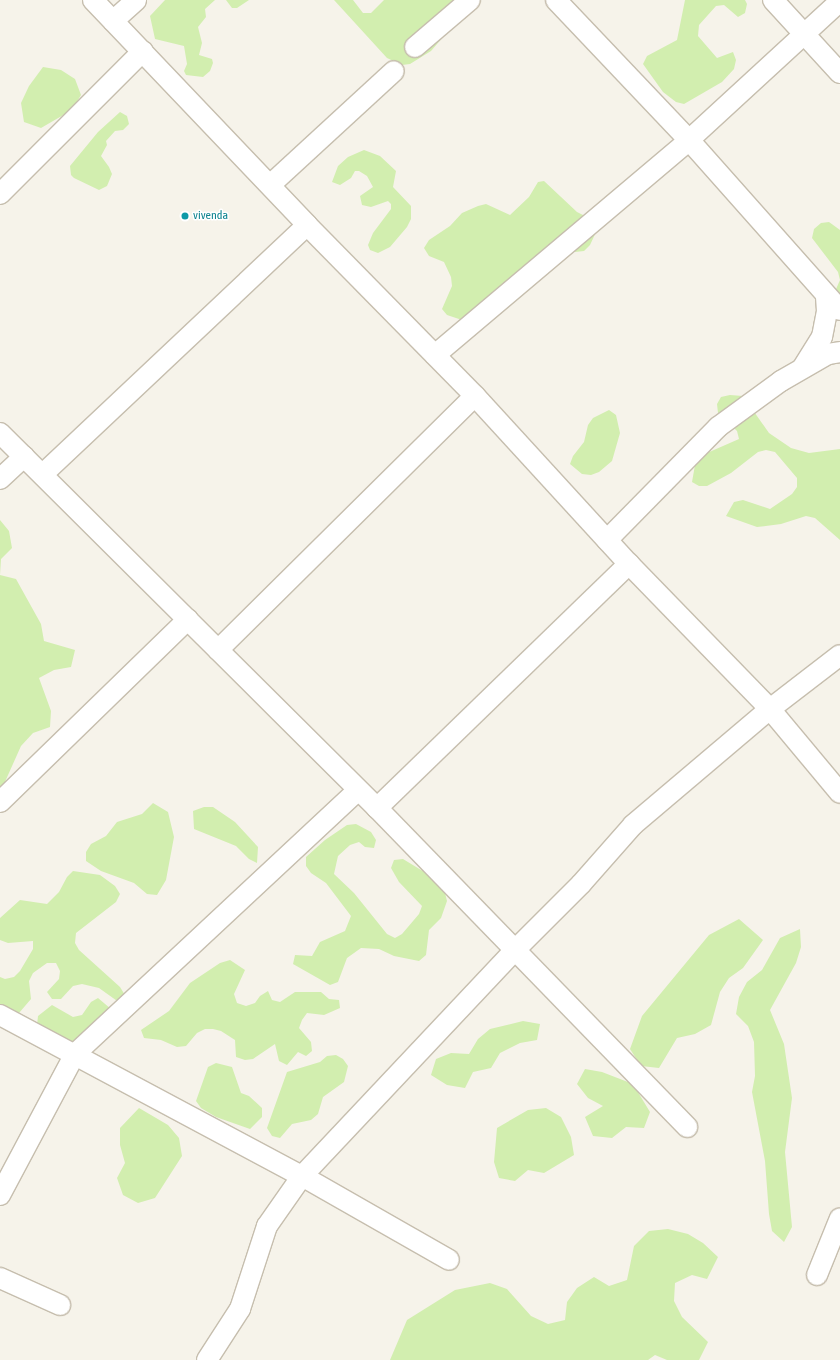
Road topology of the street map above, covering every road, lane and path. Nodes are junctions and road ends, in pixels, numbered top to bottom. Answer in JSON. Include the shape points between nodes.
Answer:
{"nodes":[{"id":1,"x":93,"y":0,"type":"edge"},
{"id":2,"x":136,"y":0,"type":"edge"},
{"id":3,"x":470,"y":0,"type":"edge"},
{"id":4,"x":556,"y":0,"type":"edge"},
{"id":5,"x":773,"y":0,"type":"edge"},
{"id":6,"x":840,"y":1,"type":"edge"},
{"id":7,"x":113,"y":21,"type":"junction"},
{"id":8,"x":805,"y":34,"type":"junction"},
{"id":9,"x":415,"y":47,"type":"dead end"},
{"id":10,"x":143,"y":51,"type":"junction"},
{"id":11,"x":394,"y":71,"type":"dead end"},
{"id":12,"x":840,"y":73,"type":"edge"},
{"id":13,"x":689,"y":140,"type":"junction"},
{"id":14,"x":270,"y":185,"type":"junction"},
{"id":15,"x":0,"y":194,"type":"edge"},
{"id":16,"x":307,"y":225,"type":"junction"},
{"id":17,"x":826,"y":295,"type":"junction"},
{"id":18,"x":840,"y":310,"type":"edge"},
{"id":19,"x":840,"y":352,"type":"edge"},
{"id":20,"x":436,"y":355,"type":"junction"},
{"id":21,"x":800,"y":370,"type":"junction"},
{"id":22,"x":475,"y":396,"type":"junction"},
{"id":23,"x":0,"y":433,"type":"edge"},
{"id":24,"x":24,"y":457,"type":"junction"},
{"id":25,"x":43,"y":474,"type":"junction"},
{"id":26,"x":0,"y":479,"type":"edge"},
{"id":27,"x":607,"y":540,"type":"junction"},
{"id":28,"x":629,"y":564,"type":"junction"},
{"id":29,"x":188,"y":619,"type":"junction"},
{"id":30,"x":218,"y":650,"type":"junction"},
{"id":31,"x":840,"y":654,"type":"edge"},
{"id":32,"x":770,"y":709,"type":"junction"},
{"id":33,"x":358,"y":790,"type":"junction"},
{"id":34,"x":840,"y":793,"type":"edge"},
{"id":35,"x":0,"y":802,"type":"edge"},
{"id":36,"x":377,"y":808,"type":"junction"},
{"id":37,"x":516,"y":949,"type":"junction"},
{"id":38,"x":0,"y":1015,"type":"edge"},
{"id":39,"x":75,"y":1054,"type":"junction"},
{"id":40,"x":686,"y":1127,"type":"dead end"},
{"id":41,"x":302,"y":1176,"type":"junction"},
{"id":42,"x":0,"y":1195,"type":"edge"},
{"id":43,"x":840,"y":1218,"type":"edge"},
{"id":44,"x":449,"y":1260,"type":"dead end"},
{"id":45,"x":817,"y":1275,"type":"dead end"},
{"id":46,"x":0,"y":1278,"type":"edge"},
{"id":47,"x":60,"y":1305,"type":"dead end"},
{"id":48,"x":207,"y":1360,"type":"edge"}],
"edges":[{"from":1,"to":7,"type":"street"},
{"from":2,"to":7,"type":"street"},
{"from":3,"to":9,"type":"street"},
{"from":4,"to":13,"type":"street"},
{"from":5,"to":8,"type":"street"},
{"from":6,"to":8,"type":"street"},
{"from":7,"to":10,"type":"street"},
{"from":8,"to":12,"type":"street"},
{"from":8,"to":13,"type":"street"},
{"from":10,"to":14,"type":"street"},
{"from":10,"to":15,"type":"street"},
{"from":11,"to":14,"type":"street"},
{"from":13,"to":17,"type":"street"},
{"from":13,"to":20,"type":"street"},
{"from":14,"to":16,"type":"street"},
{"from":16,"to":20,"type":"street"},
{"from":16,"to":25,"type":"street"},
{"from":17,"to":18,"type":"street"},
{"from":17,"to":21,"type":"street","via":[[827,311],[822,337]]},
{"from":19,"to":21,"type":"street","via":[[828,354]]},
{"from":20,"to":22,"type":"street"},
{"from":21,"to":27,"type":"street","via":[[718,427]]},
{"from":22,"to":27,"type":"street"},
{"from":22,"to":30,"type":"street"},
{"from":23,"to":24,"type":"street"},
{"from":24,"to":25,"type":"street"},
{"from":24,"to":26,"type":"street"},
{"from":25,"to":29,"type":"street"},
{"from":27,"to":28,"type":"street"},
{"from":28,"to":32,"type":"street"},
{"from":28,"to":36,"type":"street"},
{"from":29,"to":30,"type":"street"},
{"from":29,"to":35,"type":"street"},
{"from":30,"to":33,"type":"street"},
{"from":31,"to":32,"type":"street"},
{"from":32,"to":34,"type":"street"},
{"from":32,"to":37,"type":"street","via":[[633,826],[581,884]]},
{"from":33,"to":36,"type":"street"},
{"from":33,"to":39,"type":"street"},
{"from":36,"to":37,"type":"street"},
{"from":37,"to":40,"type":"street"},
{"from":37,"to":41,"type":"street"},
{"from":38,"to":39,"type":"street"},
{"from":39,"to":41,"type":"street"},
{"from":39,"to":42,"type":"street"},
{"from":41,"to":44,"type":"street"},
{"from":41,"to":48,"type":"street","via":[[268,1226],[240,1309]]},
{"from":43,"to":45,"type":"street"},
{"from":46,"to":47,"type":"street"}]}
